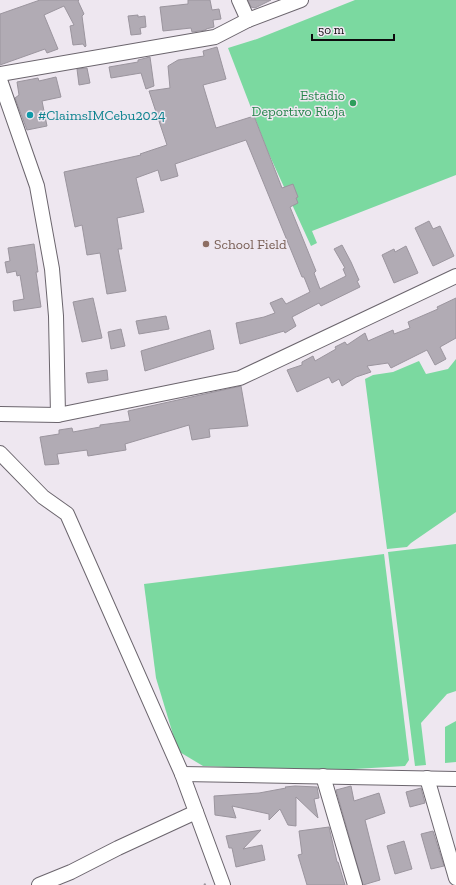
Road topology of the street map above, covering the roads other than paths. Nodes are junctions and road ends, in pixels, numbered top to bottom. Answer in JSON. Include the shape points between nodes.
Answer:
{"nodes":[{"id":1,"x":239,"y":0,"type":"edge"},
{"id":2,"x":301,"y":0,"type":"edge"},
{"id":3,"x":248,"y":20,"type":"junction"},
{"id":4,"x":0,"y":74,"type":"edge"},
{"id":5,"x":0,"y":80,"type":"edge"},
{"id":6,"x":456,"y":276,"type":"edge"},
{"id":7,"x":0,"y":414,"type":"edge"},
{"id":8,"x":58,"y":415,"type":"junction"},
{"id":9,"x":0,"y":453,"type":"edge"},
{"id":10,"x":182,"y":774,"type":"junction"},
{"id":11,"x":323,"y":776,"type":"junction"},
{"id":12,"x":427,"y":778,"type":"junction"},
{"id":13,"x":456,"y":779,"type":"edge"},
{"id":14,"x":196,"y":812,"type":"junction"},
{"id":15,"x":456,"y":878,"type":"edge"},
{"id":16,"x":39,"y":885,"type":"edge"},
{"id":17,"x":223,"y":885,"type":"edge"},
{"id":18,"x":355,"y":885,"type":"edge"}],
"edges":[{"from":1,"to":3,"type":"street"},
{"from":2,"to":3,"type":"street"},
{"from":3,"to":4,"type":"street","via":[[215,37]]},
{"from":5,"to":8,"type":"street","via":[[37,186],[52,269],[56,316]]},
{"from":6,"to":8,"type":"street","via":[[240,378]]},
{"from":7,"to":8,"type":"street"},
{"from":9,"to":10,"type":"street","via":[[43,497],[67,514]]},
{"from":10,"to":11,"type":"street"},
{"from":10,"to":14,"type":"street"},
{"from":11,"to":12,"type":"street"},
{"from":11,"to":18,"type":"street"},
{"from":12,"to":13,"type":"street"},
{"from":12,"to":15,"type":"street"},
{"from":14,"to":16,"type":"street"},
{"from":14,"to":17,"type":"street"}]}
